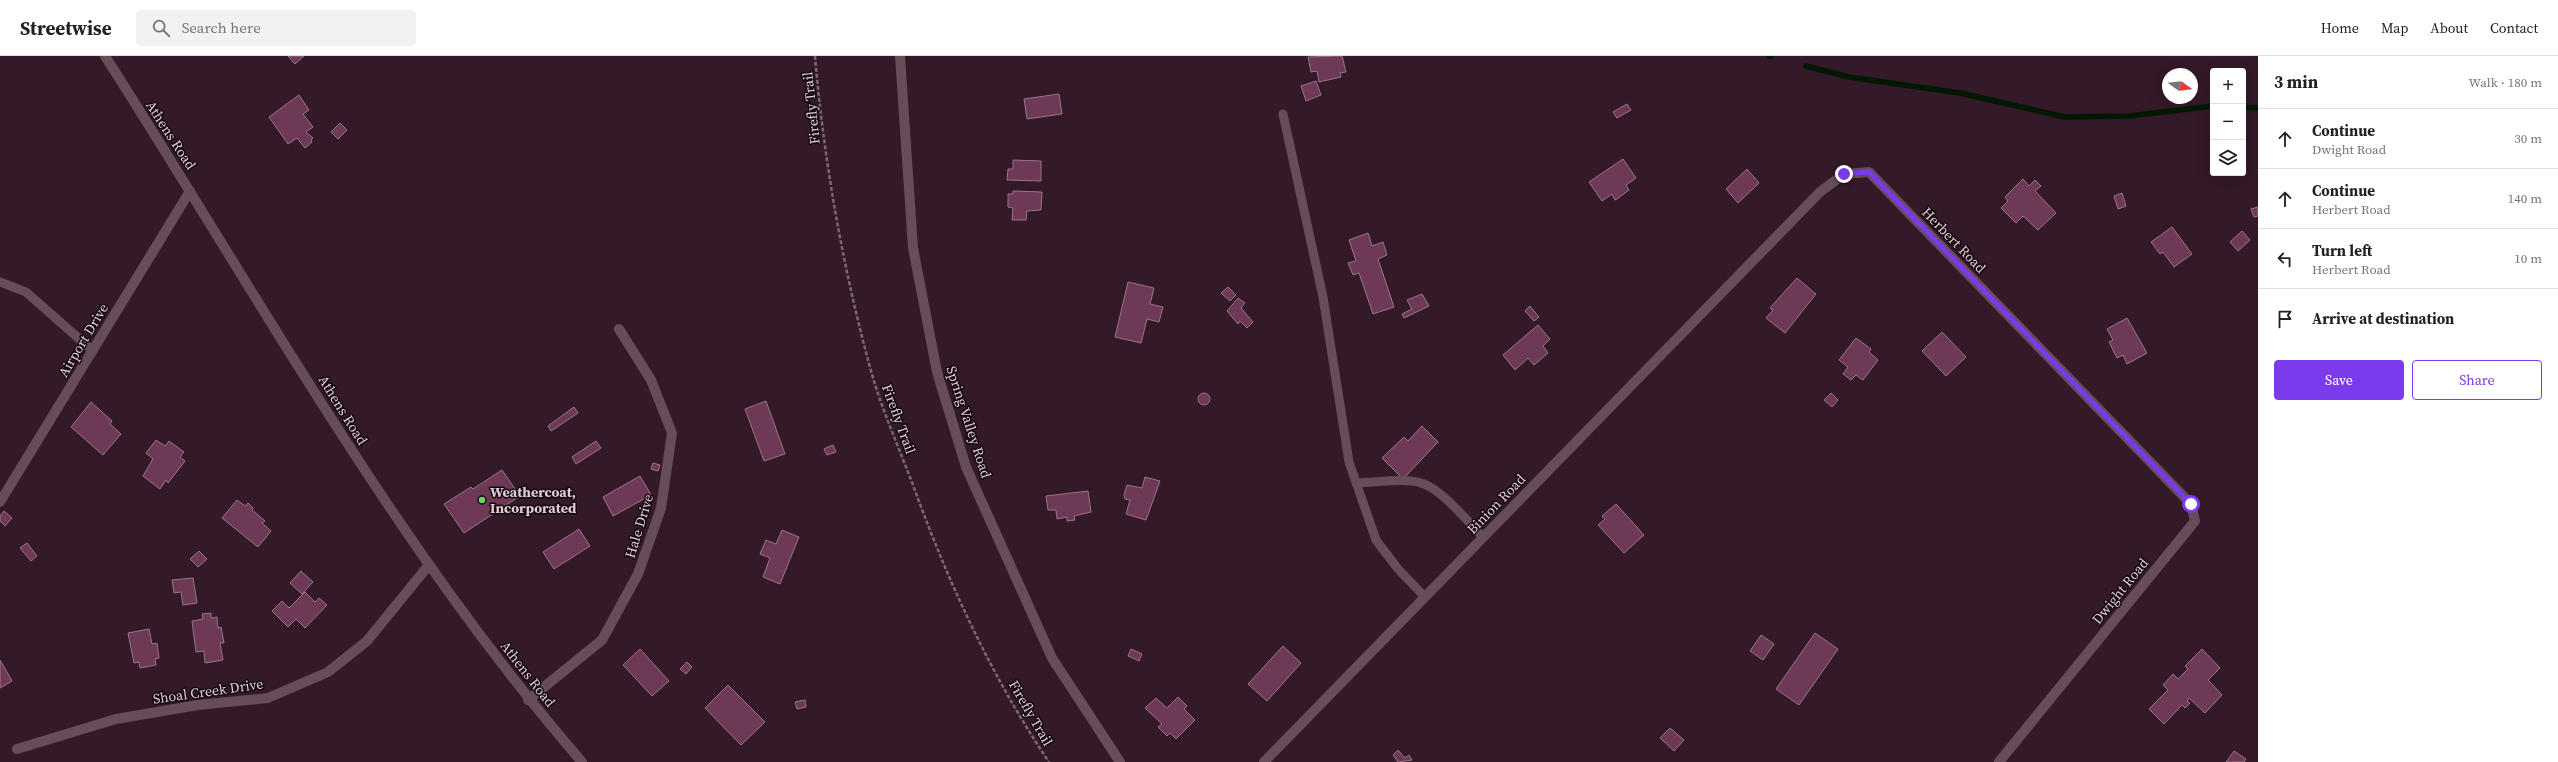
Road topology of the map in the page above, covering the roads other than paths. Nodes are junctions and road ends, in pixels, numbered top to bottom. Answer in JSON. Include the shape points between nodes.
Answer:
{"nodes":[{"id":1,"x":105,"y":56,"type":"edge"},
{"id":2,"x":900,"y":56,"type":"edge"},
{"id":3,"x":1282,"y":114,"type":"dead end"},
{"id":4,"x":190,"y":191,"type":"junction"},
{"id":5,"x":1749,"y":265,"type":"joint"},
{"id":6,"x":0,"y":282,"type":"edge"},
{"id":7,"x":619,"y":329,"type":"dead end"},
{"id":8,"x":92,"y":351,"type":"junction"},
{"id":9,"x":2129,"y":440,"type":"joint"},
{"id":10,"x":1356,"y":483,"type":"junction"},
{"id":11,"x":0,"y":502,"type":"edge"},
{"id":12,"x":1484,"y":537,"type":"junction"},
{"id":13,"x":428,"y":566,"type":"junction"},
{"id":14,"x":1425,"y":597,"type":"junction"},
{"id":15,"x":528,"y":700,"type":"junction"},
{"id":16,"x":17,"y":749,"type":"dead end"},
{"id":17,"x":582,"y":762,"type":"edge"},
{"id":18,"x":1120,"y":762,"type":"edge"},
{"id":19,"x":1264,"y":762,"type":"edge"},
{"id":20,"x":1999,"y":762,"type":"edge"}],
"edges":[{"from":1,"to":4,"type":"street","name":"Athens Road"},
{"from":2,"to":18,"type":"street","name":"Spring Valley Road","via":[[913,248],[937,372],[966,467],[1052,658]]},
{"from":3,"to":10,"type":"lane","via":[[1323,297],[1341,419],[1349,462]]},
{"from":4,"to":8,"type":"street","name":"Airport Drive"},
{"from":4,"to":13,"type":"street","name":"Athens Road","via":[[345,439]]},
{"from":5,"to":9,"type":"street","name":"Herbert Road","via":[[1835,180],[1844,174],[1869,172]]},
{"from":5,"to":12,"type":"street","name":"Binion Road"},
{"from":6,"to":8,"type":"lane","via":[[26,292]]},
{"from":7,"to":15,"type":"street","name":"Hale Drive","via":[[651,380],[672,433],[661,508],[638,574],[602,640]]},
{"from":8,"to":11,"type":"street","name":"Airport Drive"},
{"from":9,"to":20,"type":"street","name":"Dwight Road","via":[[2191,504],[2195,521]]},
{"from":10,"to":12,"type":"lane","via":[[1424,484],[1443,497]]},
{"from":10,"to":14,"type":"lane","via":[[1376,540],[1398,569]]},
{"from":12,"to":14,"type":"street","name":"Binion Road"},
{"from":13,"to":15,"type":"street","name":"Athens Road"},
{"from":13,"to":16,"type":"street","name":"Shoal Creek Drive","via":[[367,640],[328,672],[268,698],[198,705],[116,719]]},
{"from":14,"to":19,"type":"street","name":"Binion Road"},
{"from":15,"to":17,"type":"street","name":"Athens Road"}]}
